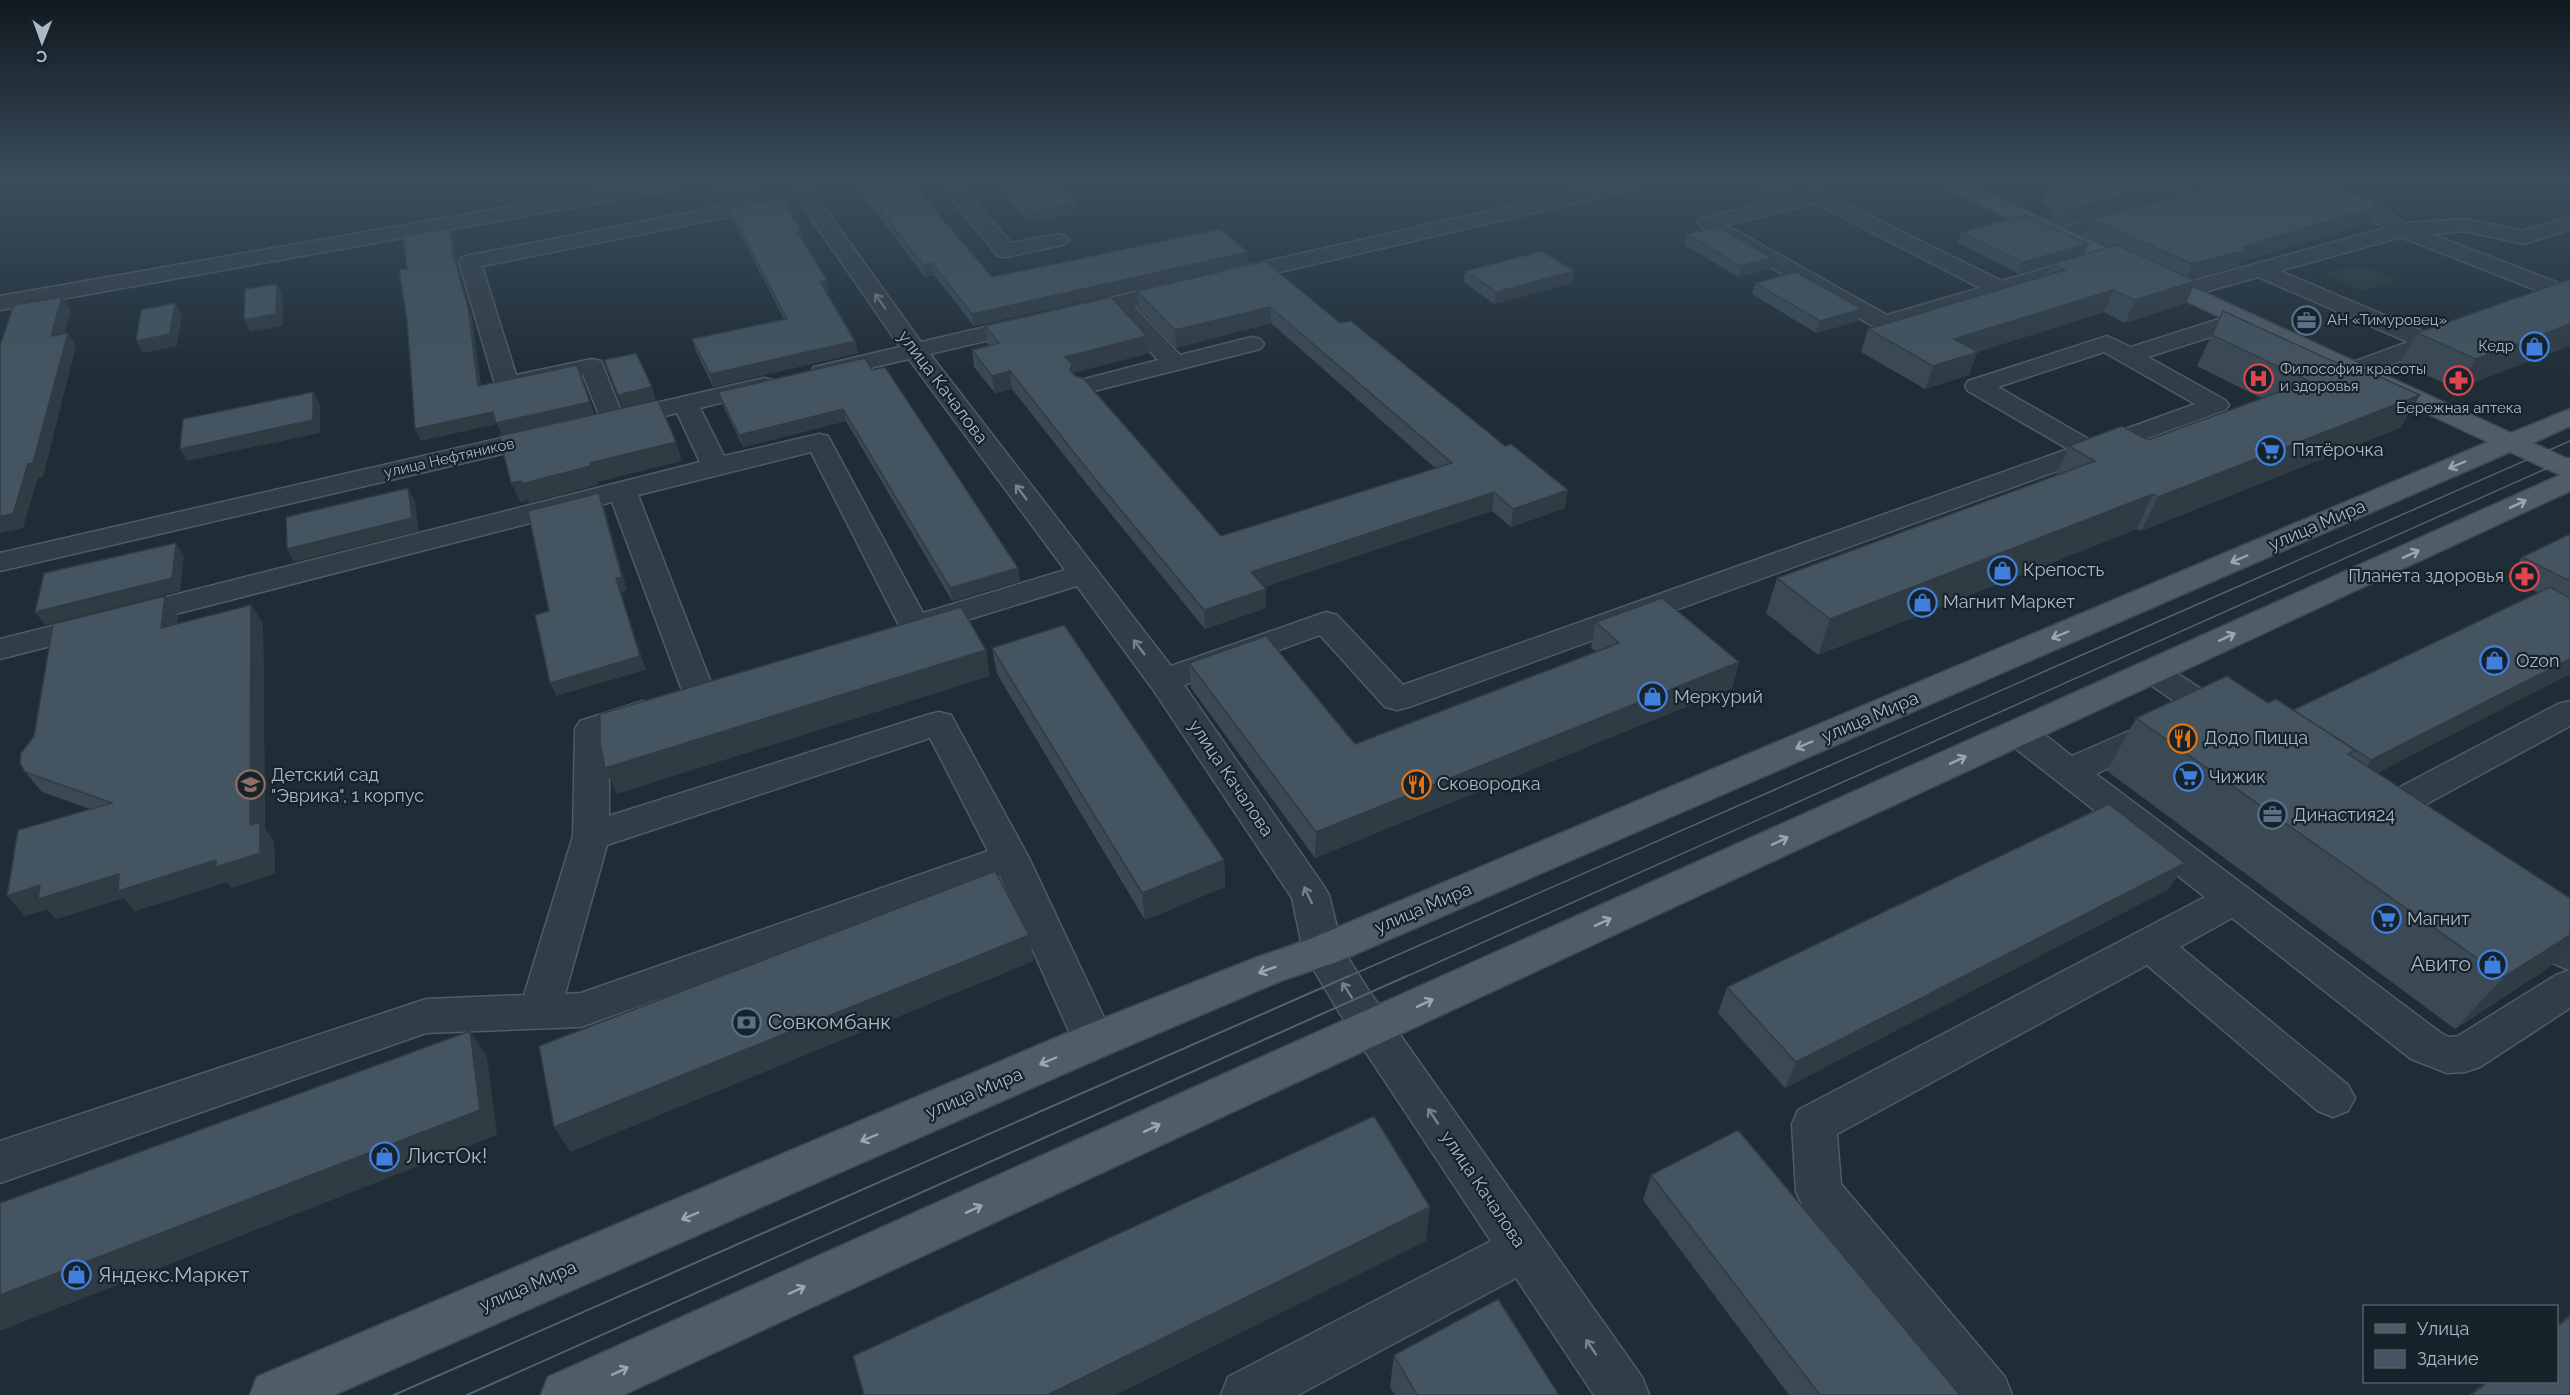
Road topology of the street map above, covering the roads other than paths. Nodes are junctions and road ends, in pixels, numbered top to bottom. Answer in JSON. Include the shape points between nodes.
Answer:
{"nodes":[{"id":1,"x":309,"y":248,"type":"edge"},
{"id":2,"x":533,"y":248,"type":"edge"},
{"id":3,"x":844,"y":248,"type":"edge"},
{"id":4,"x":1004,"y":248,"type":"edge"},
{"id":5,"x":1020,"y":248,"type":"edge"},
{"id":6,"x":1354,"y":248,"type":"edge"},
{"id":7,"x":1753,"y":248,"type":"edge"},
{"id":8,"x":1920,"y":248,"type":"edge"},
{"id":9,"x":2090,"y":248,"type":"edge"},
{"id":10,"x":2338,"y":248,"type":"edge"},
{"id":11,"x":2448,"y":248,"type":"edge"},
{"id":12,"x":2109,"y":257,"type":"junction"},
{"id":13,"x":2260,"y":270,"type":"junction"},
{"id":14,"x":2000,"y":289,"type":"junction"},
{"id":15,"x":2184,"y":291,"type":"junction"},
{"id":16,"x":0,"y":303,"type":"edge"},
{"id":17,"x":1118,"y":303,"type":"junction"},
{"id":18,"x":2517,"y":309,"type":"edge"},
{"id":19,"x":2243,"y":319,"type":"junction"},
{"id":20,"x":2473,"y":326,"type":"edge"},
{"id":21,"x":2428,"y":342,"type":"junction"},
{"id":22,"x":1252,"y":344,"type":"dead end"},
{"id":23,"x":915,"y":351,"type":"junction"},
{"id":24,"x":2128,"y":357,"type":"junction"},
{"id":25,"x":1174,"y":363,"type":"junction"},
{"id":26,"x":2354,"y":370,"type":"junction"},
{"id":27,"x":1086,"y":386,"type":"edge"},
{"id":28,"x":685,"y":403,"type":"junction"},
{"id":29,"x":2570,"y":417,"type":"edge"},
{"id":30,"x":589,"y":425,"type":"junction"},
{"id":31,"x":2511,"y":442,"type":"junction"},
{"id":32,"x":2089,"y":450,"type":"junction"},
{"id":33,"x":716,"y":466,"type":"junction"},
{"id":34,"x":2570,"y":470,"type":"edge"},
{"id":35,"x":2570,"y":480,"type":"edge"},
{"id":36,"x":622,"y":491,"type":"junction"},
{"id":37,"x":0,"y":562,"type":"edge"},
{"id":38,"x":1084,"y":574,"type":"junction"},
{"id":39,"x":0,"y":649,"type":"edge"},
{"id":40,"x":2152,"y":671,"type":"junction"},
{"id":41,"x":1164,"y":680,"type":"junction"},
{"id":42,"x":2206,"y":708,"type":"junction"},
{"id":43,"x":2570,"y":712,"type":"edge"},
{"id":44,"x":2018,"y":733,"type":"junction"},
{"id":45,"x":2244,"y":734,"type":"edge"},
{"id":46,"x":2070,"y":772,"type":"junction"},
{"id":47,"x":2373,"y":820,"type":"edge"},
{"id":48,"x":591,"y":836,"type":"junction"},
{"id":49,"x":1010,"y":858,"type":"junction"},
{"id":50,"x":2235,"y":899,"type":"junction"},
{"id":51,"x":2503,"y":909,"type":"edge"},
{"id":52,"x":2150,"y":945,"type":"junction"},
{"id":53,"x":1323,"y":951,"type":"junction"},
{"id":54,"x":2570,"y":954,"type":"edge"},
{"id":55,"x":2570,"y":987,"type":"edge"},
{"id":56,"x":538,"y":1012,"type":"junction"},
{"id":57,"x":1372,"y":1028,"type":"junction"},
{"id":58,"x":1094,"y":1041,"type":"junction"},
{"id":59,"x":2333,"y":1098,"type":"dead end"},
{"id":60,"x":0,"y":1162,"type":"edge"},
{"id":61,"x":1524,"y":1249,"type":"junction"},
{"id":62,"x":1299,"y":1383,"type":"edge"},
{"id":63,"x":275,"y":1395,"type":"edge"},
{"id":64,"x":566,"y":1395,"type":"edge"},
{"id":65,"x":1246,"y":1395,"type":"edge"},
{"id":66,"x":1624,"y":1395,"type":"edge"},
{"id":67,"x":1987,"y":1395,"type":"edge"}],
"edges":[{"from":1,"to":16,"type":"street"},
{"from":2,"to":30,"type":"street","via":[[470,262],[507,384],[592,366]]},
{"from":23,"to":3,"type":"street","name":"улица Качалова","one_way":true},
{"from":4,"to":5,"type":"street"},
{"from":6,"to":17,"type":"street","name":"улица Нефтяников"},
{"from":7,"to":14,"type":"street","via":[[1884,322]]},
{"from":8,"to":14,"type":"street"},
{"from":9,"to":12,"type":"main road"},
{"from":10,"to":13,"type":"street"},
{"from":11,"to":18,"type":"street","via":[[2561,292]]},
{"from":12,"to":14,"type":"street"},
{"from":12,"to":15,"type":"main road"},
{"from":13,"to":15,"type":"street"},
{"from":13,"to":21,"type":"street"},
{"from":15,"to":19,"type":"main road"},
{"from":17,"to":23,"type":"street","name":"улица Нефтяников"},
{"from":17,"to":25,"type":"street"},
{"from":19,"to":24,"type":"street"},
{"from":19,"to":26,"type":"main road"},
{"from":20,"to":21,"type":"street"},
{"from":21,"to":26,"type":"street"},
{"from":22,"to":25,"type":"street"},
{"from":23,"to":28,"type":"street","name":"улица Нефтяников"},
{"from":38,"to":23,"type":"street","name":"улица Качалова","one_way":true},
{"from":24,"to":32,"type":"street","via":[[2216,405]]},
{"from":24,"to":32,"type":"street","via":[[2107,343],[1977,386]]},
{"from":25,"to":27,"type":"street"},
{"from":26,"to":31,"type":"main road"},
{"from":28,"to":30,"type":"street","name":"улица Нефтяников"},
{"from":28,"to":33,"type":"street"},
{"from":29,"to":31,"type":"main road","name":"улица Мира"},
{"from":30,"to":37,"type":"street","name":"улица Нефтяников"},
{"from":31,"to":34,"type":"main road"},
{"from":31,"to":53,"type":"main road","name":"улица Мира","one_way":true},
{"from":32,"to":41,"type":"street","via":[[1397,699],[1326,622]]},
{"from":33,"to":36,"type":"street"},
{"from":33,"to":38,"type":"street","via":[[819,442],[903,630]]},
{"from":40,"to":35,"type":"main road","one_way":true},
{"from":36,"to":39,"type":"street"},
{"from":36,"to":48,"type":"street","via":[[710,689],[592,729]]},
{"from":41,"to":38,"type":"street","name":"улица Качалова","one_way":true},
{"from":40,"to":42,"type":"street"},
{"from":40,"to":44,"type":"main road"},
{"from":53,"to":41,"type":"street","name":"улица Качалова","one_way":true,"via":[[1310,896]]},
{"from":42,"to":45,"type":"street"},
{"from":42,"to":46,"type":"street"},
{"from":43,"to":47,"type":"street"},
{"from":44,"to":46,"type":"street"},
{"from":57,"to":44,"type":"main road","one_way":true},
{"from":46,"to":50,"type":"street"},
{"from":48,"to":49,"type":"street","via":[[939,723]]},
{"from":48,"to":56,"type":"street"},
{"from":49,"to":56,"type":"street","via":[[581,1010]]},
{"from":49,"to":58,"type":"street"},
{"from":50,"to":52,"type":"street"},
{"from":50,"to":55,"type":"street","via":[[2426,1046],[2447,1055],[2465,1054]]},
{"from":51,"to":54,"type":"street"},
{"from":52,"to":59,"type":"street"},
{"from":52,"to":67,"type":"street","via":[[1815,1124],[1819,1192]]},
{"from":57,"to":53,"type":"street","name":"улица Качалова","one_way":true},
{"from":53,"to":58,"type":"main road","name":"улица Мира","one_way":true},
{"from":56,"to":60,"type":"street","via":[[426,1016]]},
{"from":61,"to":57,"type":"street","name":"улица Качалова","one_way":true},
{"from":64,"to":57,"type":"main road","one_way":true},
{"from":58,"to":63,"type":"main road","name":"улица Мира","one_way":true},
{"from":61,"to":62,"type":"street"},
{"from":66,"to":61,"type":"street","name":"улица Качалова","one_way":true},
{"from":62,"to":65,"type":"street"}]}
